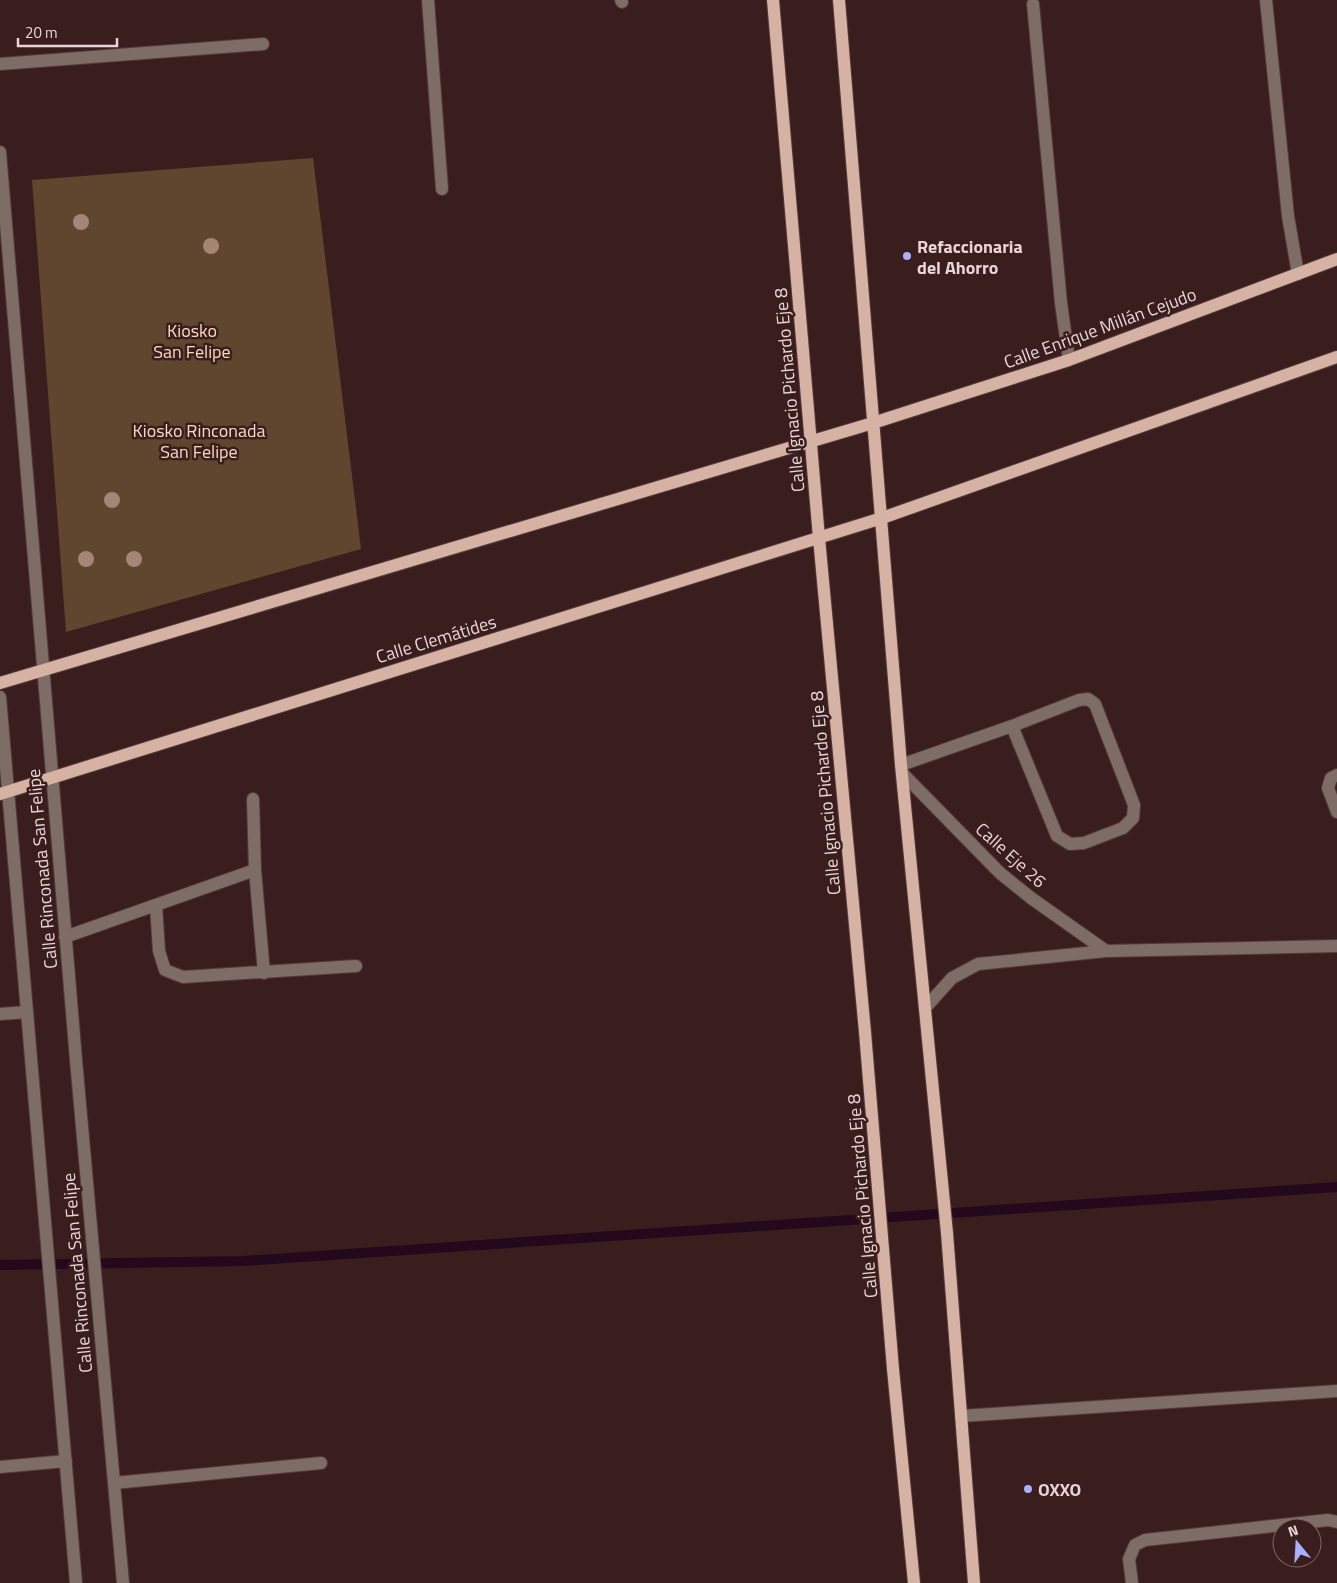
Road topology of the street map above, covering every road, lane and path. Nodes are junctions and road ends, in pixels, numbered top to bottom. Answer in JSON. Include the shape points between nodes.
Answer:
{"nodes":[{"id":1,"x":428,"y":0,"type":"edge"},
{"id":2,"x":773,"y":0,"type":"edge"},
{"id":3,"x":839,"y":0,"type":"edge"},
{"id":4,"x":1266,"y":0,"type":"edge"},
{"id":5,"x":1032,"y":4,"type":"dead end"},
{"id":6,"x":263,"y":44,"type":"dead end"},
{"id":7,"x":0,"y":64,"type":"edge"},
{"id":8,"x":0,"y":152,"type":"edge"},
{"id":9,"x":442,"y":189,"type":"dead end"},
{"id":10,"x":1337,"y":259,"type":"edge"},
{"id":11,"x":1298,"y":274,"type":"junction"},
{"id":12,"x":1337,"y":357,"type":"edge"},
{"id":13,"x":1069,"y":360,"type":"junction"},
{"id":14,"x":873,"y":423,"type":"junction"},
{"id":15,"x":811,"y":442,"type":"junction"},
{"id":16,"x":882,"y":518,"type":"junction"},
{"id":17,"x":819,"y":538,"type":"junction"},
{"id":18,"x":43,"y":670,"type":"junction"},
{"id":19,"x":0,"y":683,"type":"edge"},
{"id":20,"x":0,"y":697,"type":"edge"},
{"id":21,"x":1012,"y":726,"type":"junction"},
{"id":22,"x":902,"y":769,"type":"junction"},
{"id":23,"x":1337,"y":775,"type":"edge"},
{"id":24,"x":52,"y":778,"type":"junction"},
{"id":25,"x":4,"y":792,"type":"edge"},
{"id":26,"x":253,"y":799,"type":"dead end"},
{"id":27,"x":1337,"y":812,"type":"edge"},
{"id":28,"x":255,"y":870,"type":"junction"},
{"id":29,"x":156,"y":905,"type":"junction"},
{"id":30,"x":65,"y":937,"type":"junction"},
{"id":31,"x":1337,"y":946,"type":"edge"},
{"id":32,"x":1106,"y":951,"type":"junction"},
{"id":33,"x":356,"y":966,"type":"dead end"},
{"id":34,"x":264,"y":973,"type":"junction"},
{"id":35,"x":924,"y":1008,"type":"junction"},
{"id":36,"x":27,"y":1012,"type":"junction"},
{"id":37,"x":0,"y":1014,"type":"edge"},
{"id":38,"x":1337,"y":1391,"type":"edge"},
{"id":39,"x":961,"y":1416,"type":"junction"},
{"id":40,"x":66,"y":1461,"type":"junction"},
{"id":41,"x":321,"y":1463,"type":"dead end"},
{"id":42,"x":0,"y":1467,"type":"edge"},
{"id":43,"x":114,"y":1483,"type":"junction"},
{"id":44,"x":1337,"y":1522,"type":"edge"},
{"id":45,"x":76,"y":1583,"type":"edge"},
{"id":46,"x":123,"y":1583,"type":"edge"},
{"id":47,"x":914,"y":1583,"type":"edge"},
{"id":48,"x":974,"y":1583,"type":"edge"},
{"id":49,"x":1132,"y":1583,"type":"edge"}],
"edges":[{"from":1,"to":9,"type":"street"},
{"from":2,"to":15,"type":"main road","name":"Calle Ignacio Pichardo Eje 8"},
{"from":3,"to":14,"type":"main road"},
{"from":4,"to":11,"type":"street","via":[[1288,216]]},
{"from":5,"to":13,"type":"street"},
{"from":6,"to":7,"type":"street"},
{"from":8,"to":18,"type":"street","name":"Calle Rinconada San Felipe"},
{"from":10,"to":11,"type":"main road","name":"Calle Enrique Millán Cejudo"},
{"from":11,"to":13,"type":"main road","name":"Calle Enrique Millán Cejudo"},
{"from":12,"to":16,"type":"main road"},
{"from":13,"to":14,"type":"main road","name":"Calle Enrique Millán Cejudo"},
{"from":14,"to":15,"type":"main road"},
{"from":14,"to":16,"type":"main road"},
{"from":15,"to":17,"type":"main road","name":"Calle Ignacio Pichardo Eje 8"},
{"from":15,"to":18,"type":"main road"},
{"from":16,"to":17,"type":"main road","name":"Calle Clemátides"},
{"from":16,"to":22,"type":"main road"},
{"from":17,"to":24,"type":"main road","name":"Calle Clemátides"},
{"from":17,"to":47,"type":"main road","name":"Calle Ignacio Pichardo Eje 8"},
{"from":18,"to":19,"type":"main road"},
{"from":18,"to":24,"type":"street","name":"Calle Rinconada San Felipe"},
{"from":20,"to":25,"type":"street","name":"Calle Rinconada San Felipe"},
{"from":21,"to":21,"type":"street","via":[[1057,836],[1070,844],[1084,843],[1123,828],[1134,818],[1134,805],[1094,704],[1088,699]]},
{"from":21,"to":22,"type":"street"},
{"from":22,"to":32,"type":"street","name":"Calle Eje 26","via":[[1000,873]]},
{"from":22,"to":35,"type":"main road"},
{"from":23,"to":27,"type":"street","via":[[1331,778],[1328,788]]},
{"from":24,"to":25,"type":"main road","name":"Calle Clemátides"},
{"from":24,"to":30,"type":"street","name":"Calle Rinconada San Felipe"},
{"from":25,"to":36,"type":"street","name":"Calle Rinconada San Felipe"},
{"from":26,"to":28,"type":"street"},
{"from":28,"to":29,"type":"street"},
{"from":28,"to":34,"type":"street"},
{"from":29,"to":30,"type":"street"},
{"from":29,"to":34,"type":"street","via":[[159,951],[165,970],[183,977]]},
{"from":30,"to":43,"type":"street","name":"Calle Rinconada San Felipe"},
{"from":31,"to":32,"type":"street"},
{"from":32,"to":35,"type":"street","via":[[978,964],[952,978]]},
{"from":33,"to":34,"type":"street"},
{"from":35,"to":39,"type":"main road","via":[[947,1233]]},
{"from":36,"to":37,"type":"street"},
{"from":36,"to":40,"type":"street","name":"Calle Rinconada San Felipe"},
{"from":38,"to":39,"type":"street"},
{"from":39,"to":48,"type":"main road"},
{"from":40,"to":42,"type":"street"},
{"from":40,"to":45,"type":"street","name":"Calle Rinconada San Felipe"},
{"from":41,"to":43,"type":"street"},
{"from":43,"to":46,"type":"street","name":"Calle Rinconada San Felipe"},
{"from":44,"to":49,"type":"street","via":[[1328,1520],[1145,1540],[1135,1545],[1129,1559]]}]}
